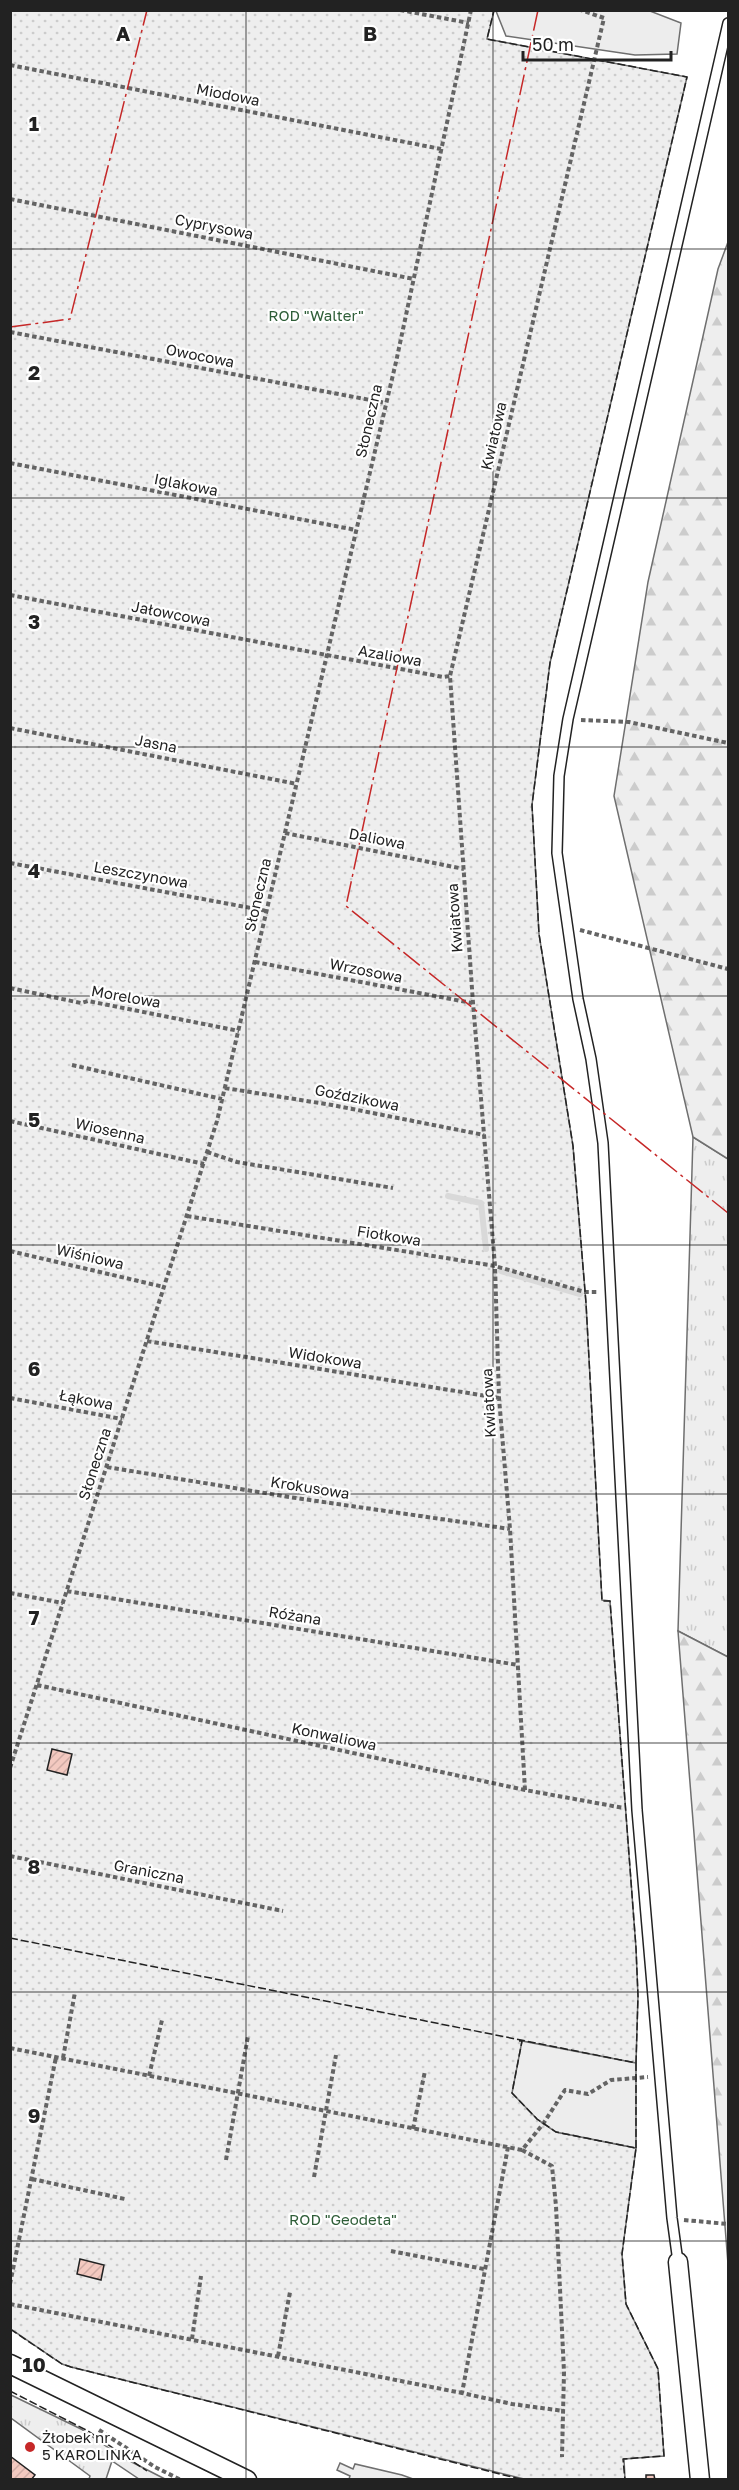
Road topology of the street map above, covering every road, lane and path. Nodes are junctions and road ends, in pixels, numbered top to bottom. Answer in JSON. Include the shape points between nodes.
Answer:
{"nodes":[{"id":1,"x":400,"y":10,"type":"edge"},
{"id":2,"x":471,"y":10,"type":"edge"},
{"id":3,"x":581,"y":10,"type":"edge"},
{"id":4,"x":729,"y":22,"type":"edge"},
{"id":5,"x":469,"y":23,"type":"junction"},
{"id":6,"x":10,"y":65,"type":"edge"},
{"id":7,"x":441,"y":149,"type":"junction"},
{"id":8,"x":10,"y":199,"type":"edge"},
{"id":9,"x":414,"y":279,"type":"junction"},
{"id":10,"x":10,"y":332,"type":"edge"},
{"id":11,"x":386,"y":403,"type":"junction"},
{"id":12,"x":10,"y":463,"type":"edge"},
{"id":13,"x":356,"y":530,"type":"junction"},
{"id":14,"x":10,"y":595,"type":"edge"},
{"id":15,"x":326,"y":657,"type":"junction"},
{"id":16,"x":450,"y":676,"type":"junction"},
{"id":17,"x":568,"y":719,"type":"junction"},
{"id":18,"x":10,"y":728,"type":"edge"},
{"id":19,"x":729,"y":743,"type":"edge"},
{"id":20,"x":297,"y":784,"type":"junction"},
{"id":21,"x":285,"y":833,"type":"junction"},
{"id":22,"x":10,"y":863,"type":"edge"},
{"id":23,"x":464,"y":869,"type":"junction"},
{"id":24,"x":267,"y":911,"type":"junction"},
{"id":25,"x":568,"y":926,"type":"junction"},
{"id":26,"x":255,"y":962,"type":"junction"},
{"id":27,"x":729,"y":969,"type":"edge"},
{"id":28,"x":10,"y":988,"type":"edge"},
{"id":29,"x":473,"y":1003,"type":"junction"},
{"id":30,"x":239,"y":1031,"type":"junction"},
{"id":31,"x":72,"y":1065,"type":"dead end"},
{"id":32,"x":225,"y":1088,"type":"junction"},
{"id":33,"x":222,"y":1100,"type":"junction"},
{"id":34,"x":10,"y":1121,"type":"edge"},
{"id":35,"x":484,"y":1135,"type":"junction"},
{"id":36,"x":207,"y":1152,"type":"junction"},
{"id":37,"x":204,"y":1164,"type":"junction"},
{"id":38,"x":393,"y":1188,"type":"dead end"},
{"id":39,"x":187,"y":1216,"type":"junction"},
{"id":40,"x":10,"y":1251,"type":"edge"},
{"id":41,"x":495,"y":1266,"type":"junction"},
{"id":42,"x":164,"y":1287,"type":"junction"},
{"id":43,"x":585,"y":1292,"type":"dead end"},
{"id":44,"x":147,"y":1341,"type":"junction"},
{"id":45,"x":10,"y":1398,"type":"edge"},
{"id":46,"x":499,"y":1398,"type":"junction"},
{"id":47,"x":122,"y":1419,"type":"junction"},
{"id":48,"x":107,"y":1467,"type":"junction"},
{"id":49,"x":510,"y":1529,"type":"junction"},
{"id":50,"x":67,"y":1591,"type":"junction"},
{"id":51,"x":10,"y":1593,"type":"edge"},
{"id":52,"x":63,"y":1603,"type":"junction"},
{"id":53,"x":518,"y":1665,"type":"junction"},
{"id":54,"x":37,"y":1685,"type":"junction"},
{"id":55,"x":10,"y":1768,"type":"edge"},
{"id":56,"x":525,"y":1790,"type":"junction"},
{"id":57,"x":626,"y":1809,"type":"dead end"},
{"id":58,"x":10,"y":1856,"type":"edge"},
{"id":59,"x":283,"y":1911,"type":"dead end"},
{"id":60,"x":75,"y":1992,"type":"dead end"},
{"id":61,"x":162,"y":2020,"type":"dead end"},
{"id":62,"x":248,"y":2036,"type":"dead end"},
{"id":63,"x":10,"y":2048,"type":"edge"},
{"id":64,"x":336,"y":2055,"type":"dead end"},
{"id":65,"x":56,"y":2057,"type":"junction"},
{"id":66,"x":63,"y":2058,"type":"junction"},
{"id":67,"x":425,"y":2071,"type":"dead end"},
{"id":68,"x":149,"y":2076,"type":"junction"},
{"id":69,"x":659,"y":2076,"type":"junction"},
{"id":70,"x":238,"y":2094,"type":"junction"},
{"id":71,"x":327,"y":2112,"type":"junction"},
{"id":72,"x":413,"y":2128,"type":"junction"},
{"id":73,"x":508,"y":2147,"type":"junction"},
{"id":74,"x":522,"y":2150,"type":"junction"},
{"id":75,"x":226,"y":2160,"type":"dead end"},
{"id":76,"x":314,"y":2177,"type":"dead end"},
{"id":77,"x":32,"y":2179,"type":"junction"},
{"id":78,"x":125,"y":2199,"type":"dead end"},
{"id":79,"x":672,"y":2218,"type":"junction"},
{"id":80,"x":729,"y":2223,"type":"edge"},
{"id":81,"x":391,"y":2251,"type":"dead end"},
{"id":82,"x":678,"y":2262,"type":"joint"},
{"id":83,"x":484,"y":2269,"type":"junction"},
{"id":84,"x":201,"y":2276,"type":"dead end"},
{"id":85,"x":10,"y":2284,"type":"edge"},
{"id":86,"x":290,"y":2292,"type":"dead end"},
{"id":87,"x":10,"y":2304,"type":"edge"},
{"id":88,"x":192,"y":2339,"type":"junction"},
{"id":89,"x":278,"y":2356,"type":"junction"},
{"id":90,"x":10,"y":2364,"type":"edge"},
{"id":91,"x":462,"y":2393,"type":"junction"},
{"id":92,"x":564,"y":2411,"type":"junction"},
{"id":93,"x":98,"y":2430,"type":"dead end"},
{"id":94,"x":562,"y":2457,"type":"dead end"},
{"id":95,"x":180,"y":2479,"type":"edge"},
{"id":96,"x":247,"y":2480,"type":"edge"},
{"id":97,"x":700,"y":2480,"type":"edge"}],
"edges":[{"from":1,"to":5,"type":"path"},
{"from":2,"to":5,"type":"path","name":"Słoneczna"},
{"from":3,"to":16,"type":"path","name":"Kwiatowa","via":[[604,18]]},
{"from":4,"to":17,"type":"lane"},
{"from":5,"to":7,"type":"path","name":"Słoneczna"},
{"from":6,"to":7,"type":"path","name":"Miodowa"},
{"from":7,"to":9,"type":"path","name":"Słoneczna"},
{"from":8,"to":9,"type":"path","name":"Cyprysowa"},
{"from":9,"to":11,"type":"path","name":"Słoneczna"},
{"from":10,"to":11,"type":"path","name":"Owocowa"},
{"from":11,"to":13,"type":"path","name":"Słoneczna"},
{"from":12,"to":13,"type":"path","name":"Iglakowa"},
{"from":13,"to":15,"type":"path","name":"Słoneczna"},
{"from":14,"to":15,"type":"path","name":"Jałowcowa"},
{"from":15,"to":16,"type":"path","name":"Azaliowa"},
{"from":15,"to":20,"type":"path","name":"Słoneczna"},
{"from":16,"to":23,"type":"path","name":"Kwiatowa"},
{"from":17,"to":19,"type":"path","via":[[629,722]]},
{"from":17,"to":25,"type":"lane","via":[[559,776],[557,853]]},
{"from":18,"to":20,"type":"path","name":"Jasna"},
{"from":20,"to":21,"type":"path","name":"Słoneczna"},
{"from":21,"to":23,"type":"path","name":"Daliowa"},
{"from":21,"to":24,"type":"path","name":"Słoneczna"},
{"from":22,"to":24,"type":"path","name":"Leszczynowa"},
{"from":23,"to":29,"type":"path","name":"Kwiatowa"},
{"from":24,"to":26,"type":"path","name":"Słoneczna"},
{"from":25,"to":27,"type":"path"},
{"from":25,"to":69,"type":"lane","via":[[603,1143],[637,1810]]},
{"from":26,"to":29,"type":"path","name":"Wrzosowa"},
{"from":26,"to":30,"type":"path","name":"Słoneczna"},
{"from":28,"to":30,"type":"path","name":"Morelowa"},
{"from":29,"to":35,"type":"path","name":"Kwiatowa"},
{"from":30,"to":32,"type":"path","name":"Słoneczna"},
{"from":31,"to":33,"type":"path"},
{"from":32,"to":33,"type":"path","name":"Słoneczna"},
{"from":32,"to":35,"type":"path","name":"Goździkowa"},
{"from":33,"to":36,"type":"path","name":"Słoneczna"},
{"from":34,"to":37,"type":"path","name":"Wiosenna"},
{"from":35,"to":41,"type":"path","name":"Kwiatowa"},
{"from":36,"to":37,"type":"path","name":"Słoneczna"},
{"from":36,"to":38,"type":"path","via":[[237,1162]]},
{"from":37,"to":39,"type":"path","name":"Słoneczna"},
{"from":39,"to":41,"type":"path","name":"Fiołkowa"},
{"from":39,"to":42,"type":"path","name":"Słoneczna"},
{"from":40,"to":42,"type":"path","name":"Wiśniowa"},
{"from":41,"to":43,"type":"path","name":"Fiołkowa"},
{"from":41,"to":46,"type":"path","name":"Kwiatowa"},
{"from":42,"to":44,"type":"path","name":"Słoneczna"},
{"from":44,"to":46,"type":"path","name":"Widokowa"},
{"from":44,"to":47,"type":"path","name":"Słoneczna"},
{"from":45,"to":47,"type":"path","name":"Łąkowa"},
{"from":46,"to":49,"type":"path","name":"Kwiatowa"},
{"from":47,"to":48,"type":"path","name":"Słoneczna"},
{"from":48,"to":49,"type":"path","name":"Krokusowa"},
{"from":48,"to":50,"type":"path","name":"Słoneczna"},
{"from":49,"to":53,"type":"path","name":"Kwiatowa"},
{"from":50,"to":52,"type":"path","name":"Słoneczna"},
{"from":50,"to":53,"type":"path","name":"Różana"},
{"from":51,"to":52,"type":"path"},
{"from":52,"to":54,"type":"path","name":"Słoneczna"},
{"from":53,"to":56,"type":"path","name":"Kwiatowa"},
{"from":54,"to":55,"type":"path","name":"Słoneczna"},
{"from":54,"to":56,"type":"path","name":"Konwaliowa"},
{"from":56,"to":57,"type":"path","name":"Konwaliowa"},
{"from":58,"to":59,"type":"path","name":"Graniczna"},
{"from":60,"to":66,"type":"path"},
{"from":61,"to":68,"type":"path"},
{"from":62,"to":70,"type":"path"},
{"from":63,"to":65,"type":"path"},
{"from":64,"to":71,"type":"path"},
{"from":65,"to":66,"type":"path"},
{"from":65,"to":77,"type":"path"},
{"from":66,"to":68,"type":"path"},
{"from":67,"to":72,"type":"path"},
{"from":68,"to":70,"type":"path"},
{"from":69,"to":74,"type":"path","via":[[611,2080],[588,2094],[565,2090]]},
{"from":69,"to":79,"type":"lane"},
{"from":70,"to":71,"type":"path"},
{"from":70,"to":75,"type":"path"},
{"from":71,"to":72,"type":"path"},
{"from":71,"to":76,"type":"path"},
{"from":72,"to":73,"type":"path"},
{"from":73,"to":74,"type":"path"},
{"from":73,"to":83,"type":"path"},
{"from":74,"to":92,"type":"path","via":[[552,2166]]},
{"from":77,"to":78,"type":"path"},
{"from":77,"to":85,"type":"path"},
{"from":79,"to":80,"type":"path"},
{"from":79,"to":82,"type":"lane"},
{"from":81,"to":83,"type":"path"},
{"from":82,"to":97,"type":"street"},
{"from":83,"to":91,"type":"path"},
{"from":84,"to":88,"type":"path"},
{"from":86,"to":89,"type":"path"},
{"from":87,"to":88,"type":"path"},
{"from":88,"to":89,"type":"path"},
{"from":89,"to":91,"type":"path"},
{"from":90,"to":96,"type":"street"},
{"from":91,"to":92,"type":"path"},
{"from":92,"to":94,"type":"path"},
{"from":93,"to":95,"type":"path"}]}
